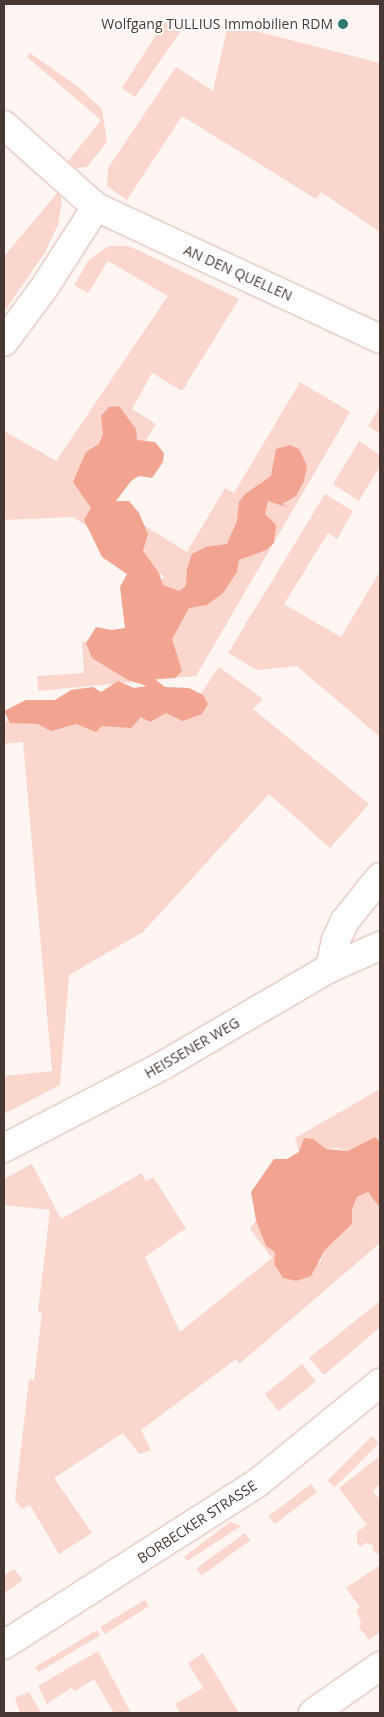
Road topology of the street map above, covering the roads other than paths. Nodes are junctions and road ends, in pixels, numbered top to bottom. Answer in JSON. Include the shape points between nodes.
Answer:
{"nodes":[{"id":1,"x":4,"y":125,"type":"edge"},
{"id":2,"x":96,"y":207,"type":"junction"},
{"id":3,"x":380,"y":339,"type":"edge"},
{"id":4,"x":4,"y":342,"type":"edge"},
{"id":5,"x":380,"y":877,"type":"edge"},
{"id":6,"x":380,"y":946,"type":"edge"},
{"id":7,"x":330,"y":968,"type":"junction"},
{"id":8,"x":4,"y":1148,"type":"edge"},
{"id":9,"x":380,"y":1383,"type":"edge"},
{"id":10,"x":4,"y":1645,"type":"edge"},
{"id":11,"x":380,"y":1666,"type":"edge"},
{"id":12,"x":313,"y":1713,"type":"edge"}],
"edges":[{"from":1,"to":2,"type":"street","name":"AN DEN QUELLEN"},
{"from":2,"to":3,"type":"street","name":"AN DEN QUELLEN"},
{"from":2,"to":4,"type":"street","via":[[44,288]]},
{"from":5,"to":7,"type":"street","via":[[345,921],[336,940]]},
{"from":6,"to":7,"type":"street","name":"HEISSENER WEG"},
{"from":7,"to":8,"type":"street","name":"HEISSENER WEG","via":[[162,1066]]},
{"from":9,"to":10,"type":"street","name":"BORBECKER STRASSE","via":[[256,1484]]},
{"from":11,"to":12,"type":"street"}]}
